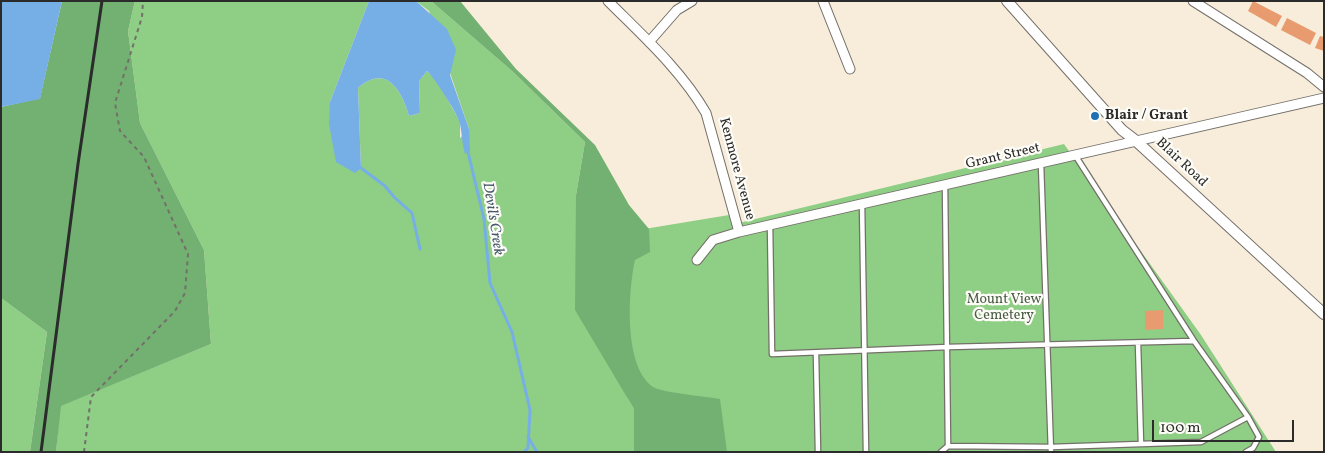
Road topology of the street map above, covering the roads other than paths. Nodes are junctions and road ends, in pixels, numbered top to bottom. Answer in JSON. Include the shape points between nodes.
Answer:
{"nodes":[{"id":1,"x":608,"y":1,"type":"edge"},
{"id":2,"x":692,"y":1,"type":"edge"},
{"id":3,"x":823,"y":1,"type":"edge"},
{"id":4,"x":1007,"y":1,"type":"edge"},
{"id":5,"x":1193,"y":1,"type":"edge"},
{"id":6,"x":649,"y":42,"type":"junction"},
{"id":7,"x":850,"y":69,"type":"dead end"},
{"id":8,"x":1324,"y":87,"type":"edge"},
{"id":9,"x":1324,"y":98,"type":"edge"},
{"id":10,"x":1135,"y":140,"type":"junction"},
{"id":11,"x":1075,"y":154,"type":"junction"},
{"id":12,"x":1041,"y":162,"type":"junction"},
{"id":13,"x":945,"y":184,"type":"junction"},
{"id":14,"x":862,"y":203,"type":"junction"},
{"id":15,"x":770,"y":224,"type":"junction"},
{"id":16,"x":739,"y":232,"type":"junction"},
{"id":17,"x":697,"y":260,"type":"dead end"},
{"id":18,"x":1324,"y":314,"type":"edge"},
{"id":19,"x":1194,"y":341,"type":"junction"},
{"id":20,"x":1138,"y":343,"type":"junction"},
{"id":21,"x":1047,"y":345,"type":"junction"},
{"id":22,"x":948,"y":347,"type":"junction"},
{"id":23,"x":863,"y":351,"type":"junction"},
{"id":24,"x":816,"y":354,"type":"junction"},
{"id":25,"x":1248,"y":416,"type":"junction"},
{"id":26,"x":1140,"y":444,"type":"junction"},
{"id":27,"x":948,"y":446,"type":"junction"},
{"id":28,"x":1051,"y":449,"type":"edge"},
{"id":29,"x":818,"y":452,"type":"edge"},
{"id":30,"x":866,"y":452,"type":"edge"},
{"id":31,"x":941,"y":452,"type":"edge"},
{"id":32,"x":1246,"y":452,"type":"edge"}],
"edges":[{"from":1,"to":6,"type":"street","name":"Kenmore Avenue"},
{"from":2,"to":6,"type":"street","via":[[677,10]]},
{"from":3,"to":7,"type":"street"},
{"from":4,"to":10,"type":"street","name":"Blair Road","via":[[1122,130]]},
{"from":5,"to":8,"type":"street"},
{"from":6,"to":16,"type":"street","name":"Kenmore Avenue","via":[[681,76],[706,113]]},
{"from":9,"to":10,"type":"street","name":"Grant Street"},
{"from":10,"to":11,"type":"street","name":"Grant Street"},
{"from":10,"to":18,"type":"street","name":"Blair Road"},
{"from":11,"to":12,"type":"street","name":"Grant Street"},
{"from":11,"to":19,"type":"lane"},
{"from":12,"to":13,"type":"street","name":"Grant Street"},
{"from":12,"to":21,"type":"lane"},
{"from":13,"to":14,"type":"street","name":"Grant Street"},
{"from":13,"to":22,"type":"lane"},
{"from":14,"to":15,"type":"street","name":"Grant Street"},
{"from":14,"to":23,"type":"lane"},
{"from":15,"to":16,"type":"street","name":"Grant Street"},
{"from":15,"to":24,"type":"lane","via":[[772,354]]},
{"from":16,"to":17,"type":"street","name":"Grant Street","via":[[713,240]]},
{"from":19,"to":20,"type":"lane"},
{"from":19,"to":25,"type":"lane"},
{"from":20,"to":21,"type":"lane"},
{"from":20,"to":26,"type":"lane"},
{"from":21,"to":22,"type":"lane"},
{"from":21,"to":28,"type":"lane"},
{"from":22,"to":23,"type":"lane"},
{"from":22,"to":27,"type":"lane"},
{"from":23,"to":24,"type":"lane"},
{"from":23,"to":30,"type":"lane"},
{"from":24,"to":29,"type":"lane"},
{"from":25,"to":26,"type":"lane","via":[[1201,442]]},
{"from":25,"to":32,"type":"lane","via":[[1258,437],[1253,448]]},
{"from":26,"to":28,"type":"lane"},
{"from":27,"to":28,"type":"lane"},
{"from":27,"to":31,"type":"lane"}]}
